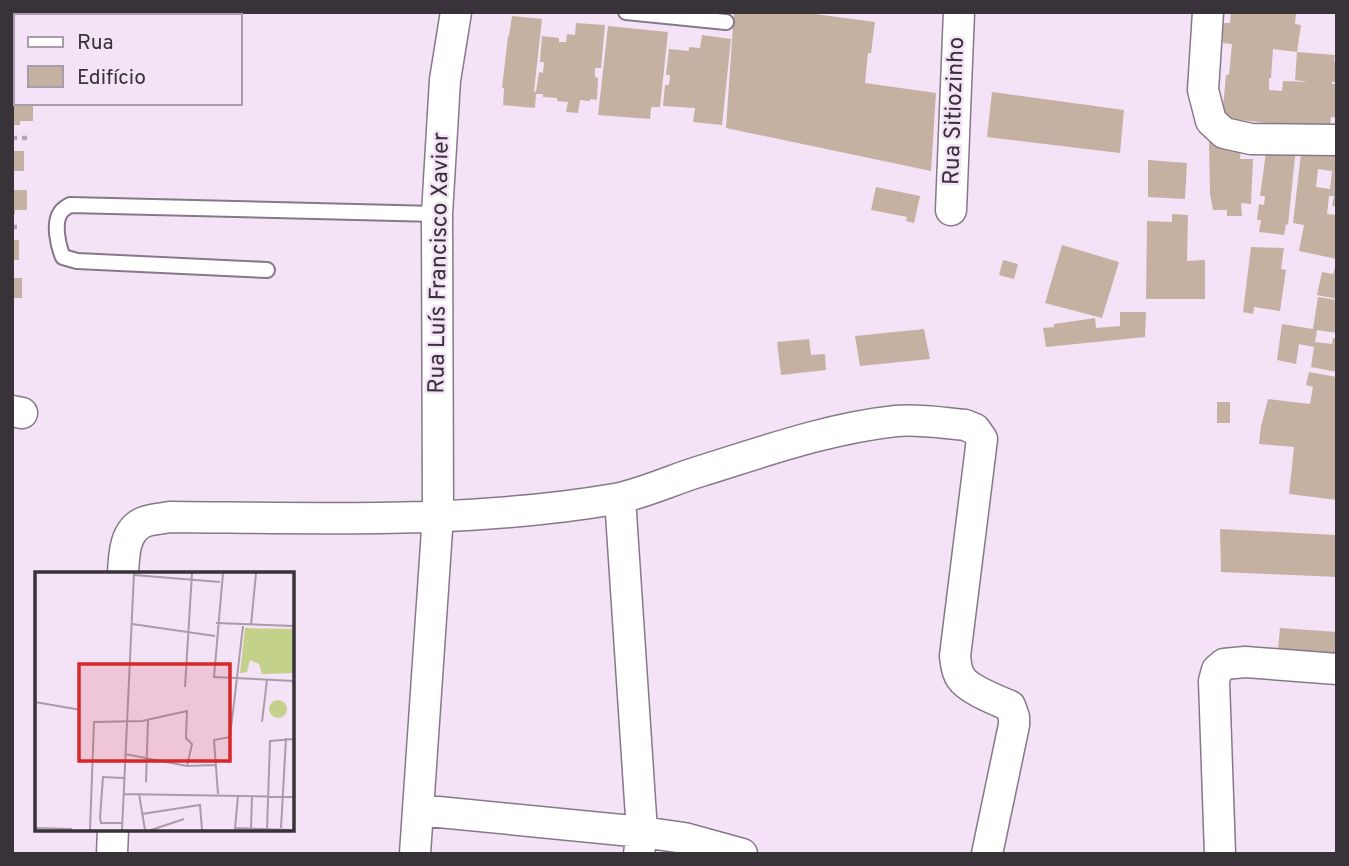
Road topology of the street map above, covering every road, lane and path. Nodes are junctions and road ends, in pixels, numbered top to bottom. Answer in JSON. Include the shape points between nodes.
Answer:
{"nodes":[{"id":1,"x":456,"y":12,"type":"edge"},
{"id":2,"x":626,"y":12,"type":"edge"},
{"id":3,"x":959,"y":12,"type":"edge"},
{"id":4,"x":1208,"y":12,"type":"edge"},
{"id":5,"x":726,"y":22,"type":"dead end"},
{"id":6,"x":12,"y":138,"type":"edge"},
{"id":7,"x":27,"y":138,"type":"dead end"},
{"id":8,"x":1337,"y":140,"type":"edge"},
{"id":9,"x":951,"y":211,"type":"dead end"},
{"id":10,"x":437,"y":214,"type":"junction"},
{"id":11,"x":12,"y":227,"type":"edge"},
{"id":12,"x":20,"y":227,"type":"dead end"},
{"id":13,"x":267,"y":270,"type":"dead end"},
{"id":14,"x":620,"y":498,"type":"junction"},
{"id":15,"x":438,"y":515,"type":"junction"},
{"id":16,"x":123,"y":572,"type":"edge"},
{"id":17,"x":1337,"y":669,"type":"edge"},
{"id":18,"x":418,"y":810,"type":"junction"},
{"id":19,"x":113,"y":831,"type":"edge"},
{"id":20,"x":640,"y":843,"type":"edge"},
{"id":21,"x":112,"y":854,"type":"edge"},
{"id":22,"x":415,"y":854,"type":"edge"},
{"id":23,"x":742,"y":854,"type":"edge"},
{"id":24,"x":987,"y":854,"type":"edge"},
{"id":25,"x":1220,"y":854,"type":"edge"}],
"edges":[{"from":1,"to":10,"type":"street","name":"Rua Luís Francisco Xavier","via":[[445,80]]},
{"from":2,"to":5,"type":"lane"},
{"from":3,"to":9,"type":"street","name":"Rua Sitiozinho"},
{"from":4,"to":8,"type":"street","via":[[1203,90],[1210,121],[1224,133],[1251,139]]},
{"from":6,"to":7,"type":"path"},
{"from":10,"to":13,"type":"lane","via":[[70,205],[57,221],[63,257],[77,261]]},
{"from":10,"to":15,"type":"street","name":"Rua Luís Francisco Xavier"},
{"from":11,"to":12,"type":"path"},
{"from":14,"to":15,"type":"street","via":[[509,512]]},
{"from":14,"to":20,"type":"street"},
{"from":14,"to":24,"type":"street","via":[[837,430],[899,421],[975,429],[982,439],[980,465],[955,656],[962,680],[1010,706],[1014,717]]},
{"from":15,"to":16,"type":"street","via":[[399,519],[169,517],[143,522],[131,531]]},
{"from":15,"to":18,"type":"street","name":"Rua Luís Francisco Xavier"},
{"from":17,"to":25,"type":"street","via":[[1245,662],[1224,664],[1217,670]]},
{"from":18,"to":20,"type":"street"},
{"from":18,"to":22,"type":"street","name":"Rua Luís Francisco Xavier"},
{"from":19,"to":21,"type":"street"},
{"from":20,"to":23,"type":"street","via":[[684,838]]}]}
